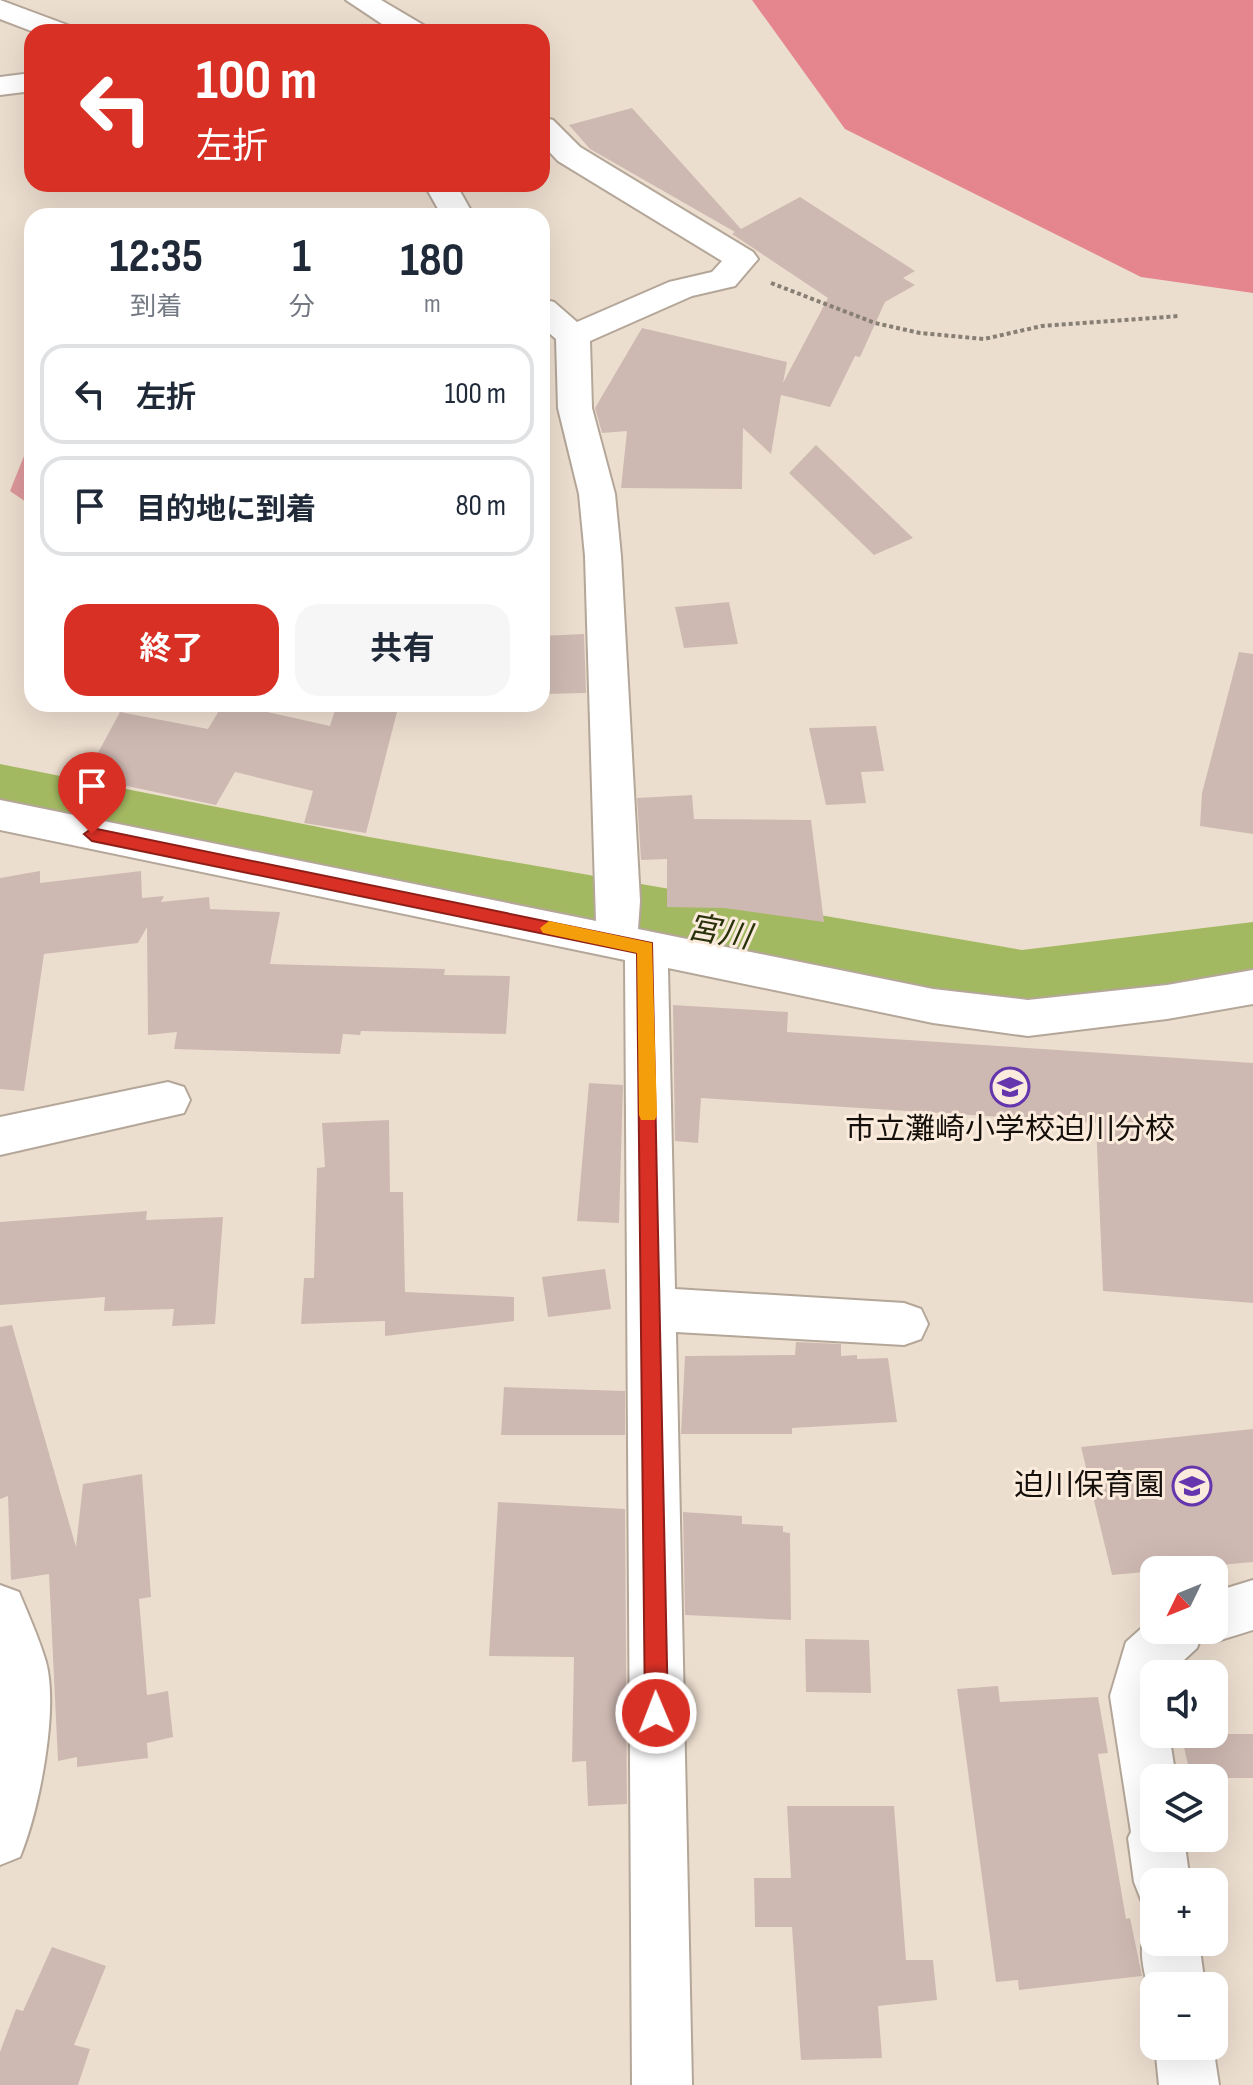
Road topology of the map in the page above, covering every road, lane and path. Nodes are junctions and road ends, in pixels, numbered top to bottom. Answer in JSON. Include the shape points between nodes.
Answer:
{"nodes":[{"id":1,"x":360,"y":0,"type":"edge"},
{"id":2,"x":0,"y":9,"type":"edge"},
{"id":3,"x":39,"y":24,"type":"edge"},
{"id":4,"x":401,"y":24,"type":"edge"},
{"id":5,"x":24,"y":83,"type":"edge"},
{"id":6,"x":0,"y":86,"type":"edge"},
{"id":7,"x":550,"y":134,"type":"edge"},
{"id":8,"x":735,"y":266,"type":"junction"},
{"id":9,"x":550,"y":316,"type":"edge"},
{"id":10,"x":1179,"y":316,"type":"dead end"},
{"id":11,"x":573,"y":336,"type":"junction"},
{"id":12,"x":0,"y":815,"type":"edge"},
{"id":13,"x":625,"y":930,"type":"junction"},
{"id":14,"x":1253,"y":987,"type":"edge"},
{"id":15,"x":168,"y":1100,"type":"dead end"},
{"id":16,"x":0,"y":1136,"type":"edge"},
{"id":17,"x":651,"y":1309,"type":"junction"},
{"id":18,"x":904,"y":1324,"type":"dead end"},
{"id":19,"x":1253,"y":1605,"type":"edge"},
{"id":20,"x":0,"y":1610,"type":"edge"},
{"id":21,"x":1228,"y":1613,"type":"edge"},
{"id":22,"x":1163,"y":1644,"type":"edge"},
{"id":23,"x":1146,"y":1764,"type":"edge"},
{"id":24,"x":0,"y":1837,"type":"edge"},
{"id":25,"x":1186,"y":2060,"type":"edge"},
{"id":26,"x":662,"y":2085,"type":"edge"},
{"id":27,"x":1189,"y":2085,"type":"edge"}],
"edges":[{"from":1,"to":4,"type":"street"},
{"from":2,"to":3,"type":"street"},
{"from":5,"to":6,"type":"street"},
{"from":7,"to":8,"type":"street","via":[[594,171],[742,259]]},
{"from":8,"to":10,"type":"path","via":[[827,306],[920,333],[984,339],[1042,326]]},
{"from":8,"to":11,"type":"street","via":[[723,279],[681,289]]},
{"from":9,"to":11,"type":"street"},
{"from":11,"to":13,"type":"street","via":[[575,408],[597,494],[603,556]]},
{"from":12,"to":13,"type":"street"},
{"from":13,"to":14,"type":"street","via":[[933,1006],[1028,1018]]},
{"from":13,"to":17,"type":"street"},
{"from":15,"to":16,"type":"street"},
{"from":17,"to":18,"type":"street"},
{"from":17,"to":26,"type":"street"},
{"from":19,"to":21,"type":"street"},
{"from":20,"to":24,"type":"street","via":[[20,1664],[21,1740]]},
{"from":22,"to":23,"type":"street","via":[[1145,1660],[1137,1696]]},
{"from":25,"to":27,"type":"street"}]}
